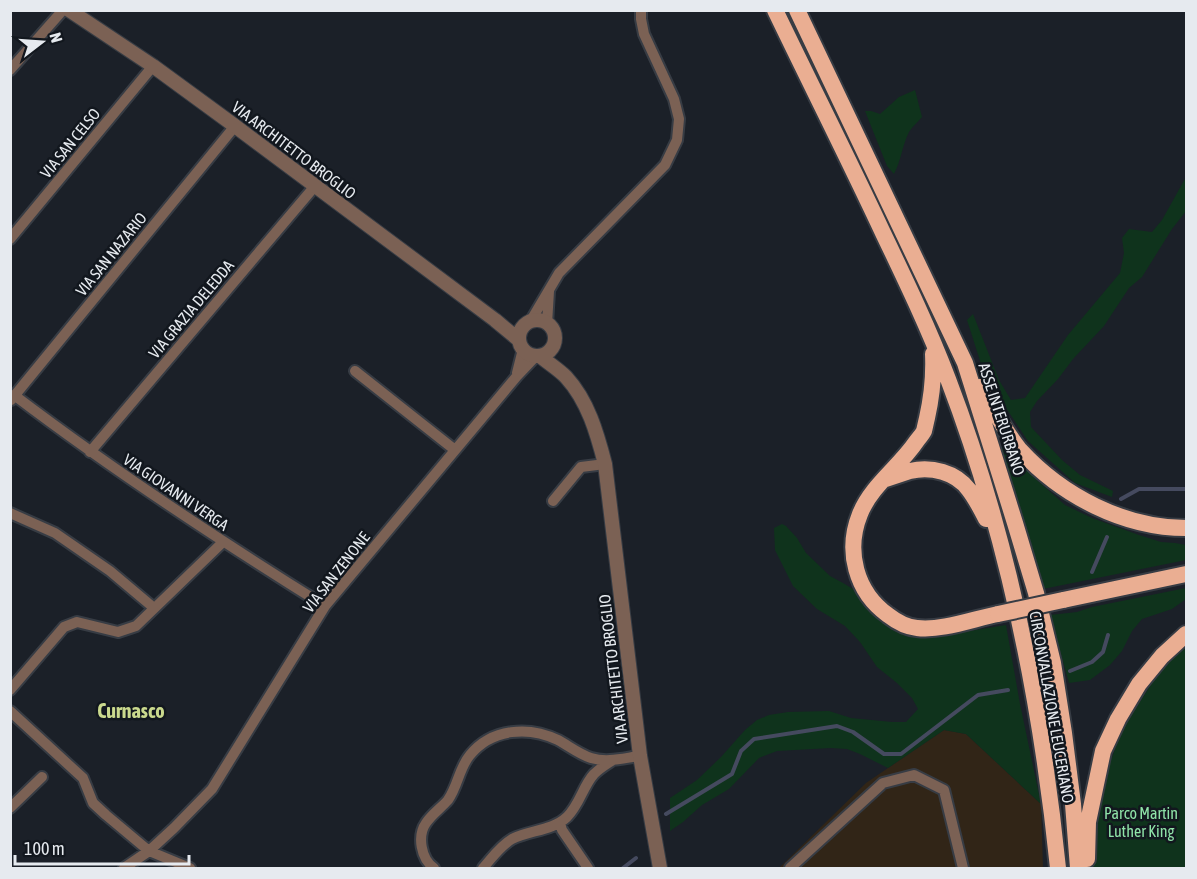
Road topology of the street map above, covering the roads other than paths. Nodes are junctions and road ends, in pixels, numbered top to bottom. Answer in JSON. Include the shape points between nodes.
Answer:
{"nodes":[{"id":1,"x":63,"y":10,"type":"edge"},
{"id":2,"x":69,"y":10,"type":"edge"},
{"id":3,"x":641,"y":10,"type":"edge"},
{"id":4,"x":776,"y":10,"type":"edge"},
{"id":5,"x":797,"y":10,"type":"edge"},
{"id":6,"x":153,"y":66,"type":"junction"},
{"id":7,"x":10,"y":70,"type":"edge"},
{"id":8,"x":235,"y":126,"type":"junction"},
{"id":9,"x":315,"y":186,"type":"junction"},
{"id":10,"x":10,"y":239,"type":"edge"},
{"id":11,"x":549,"y":288,"type":"junction"},
{"id":12,"x":495,"y":320,"type":"junction"},
{"id":13,"x":528,"y":323,"type":"junction"},
{"id":14,"x":547,"y":324,"type":"junction"},
{"id":15,"x":932,"y":339,"type":"junction"},
{"id":16,"x":521,"y":344,"type":"junction"},
{"id":17,"x":553,"y":346,"type":"junction"},
{"id":18,"x":538,"y":356,"type":"junction"},
{"id":19,"x":965,"y":363,"type":"junction"},
{"id":20,"x":355,"y":371,"type":"dead end"},
{"id":21,"x":517,"y":376,"type":"junction"},
{"id":22,"x":565,"y":376,"type":"junction"},
{"id":23,"x":12,"y":398,"type":"edge"},
{"id":24,"x":456,"y":450,"type":"junction"},
{"id":25,"x":90,"y":452,"type":"junction"},
{"id":26,"x":605,"y":464,"type":"junction"},
{"id":27,"x":882,"y":481,"type":"junction"},
{"id":28,"x":553,"y":501,"type":"dead end"},
{"id":29,"x":10,"y":513,"type":"edge"},
{"id":30,"x":1186,"y":528,"type":"edge"},
{"id":31,"x":223,"y":542,"type":"junction"},
{"id":32,"x":1003,"y":554,"type":"junction"},
{"id":33,"x":1186,"y":574,"type":"edge"},
{"id":34,"x":325,"y":606,"type":"junction"},
{"id":35,"x":154,"y":608,"type":"junction"},
{"id":36,"x":1186,"y":634,"type":"edge"},
{"id":37,"x":10,"y":690,"type":"edge"},
{"id":38,"x":10,"y":711,"type":"edge"},
{"id":39,"x":640,"y":756,"type":"junction"},
{"id":40,"x":614,"y":760,"type":"junction"},
{"id":41,"x":42,"y":777,"type":"dead end"},
{"id":42,"x":10,"y":808,"type":"edge"},
{"id":43,"x":560,"y":823,"type":"junction"},
{"id":44,"x":149,"y":850,"type":"junction"},
{"id":45,"x":124,"y":868,"type":"edge"},
{"id":46,"x":190,"y":868,"type":"edge"},
{"id":47,"x":434,"y":868,"type":"edge"},
{"id":48,"x":483,"y":868,"type":"edge"},
{"id":49,"x":588,"y":868,"type":"edge"},
{"id":50,"x":660,"y":868,"type":"edge"},
{"id":51,"x":790,"y":868,"type":"edge"},
{"id":52,"x":963,"y":868,"type":"edge"},
{"id":53,"x":1058,"y":868,"type":"edge"},
{"id":54,"x":1078,"y":868,"type":"edge"},
{"id":55,"x":1086,"y":868,"type":"edge"}],
"edges":[{"from":1,"to":7,"type":"street"},
{"from":2,"to":6,"type":"street","name":"VIA ARCHITETTO BROGLIO"},
{"from":3,"to":11,"type":"street","via":[[644,34],[674,99],[679,119],[677,140],[665,165],[559,273]]},
{"from":4,"to":15,"type":"highway"},
{"from":5,"to":19,"type":"highway","name":"ASSE INTERURBANO"},
{"from":6,"to":8,"type":"street","name":"VIA ARCHITETTO BROGLIO"},
{"from":6,"to":10,"type":"street","name":"VIA SAN CELSO"},
{"from":8,"to":9,"type":"street","name":"VIA ARCHITETTO BROGLIO"},
{"from":8,"to":23,"type":"street","name":"VIA SAN NAZARIO"},
{"from":9,"to":12,"type":"street","name":"VIA ARCHITETTO BROGLIO"},
{"from":9,"to":25,"type":"street","name":"VIA GRAZIA DELEDDA"},
{"from":11,"to":13,"type":"street"},
{"from":11,"to":14,"type":"street"},
{"from":12,"to":13,"type":"street","name":"VIA ARCHITETTO BROGLIO"},
{"from":12,"to":16,"type":"street","name":"VIA ARCHITETTO BROGLIO"},
{"from":13,"to":14,"type":"street"},
{"from":13,"to":16,"type":"street","via":[[521,329]]},
{"from":14,"to":17,"type":"street","via":[[554,334]]},
{"from":15,"to":27,"type":"highway","via":[[932,395],[924,431]]},
{"from":15,"to":32,"type":"highway","via":[[978,468]]},
{"from":16,"to":18,"type":"street","via":[[528,354]]},
{"from":16,"to":21,"type":"street","name":"VIA SAN ZENONE"},
{"from":17,"to":18,"type":"street"},
{"from":17,"to":22,"type":"street","name":"VIA ARCHITETTO BROGLIO"},
{"from":18,"to":21,"type":"street","name":"VIA SAN ZENONE"},
{"from":18,"to":22,"type":"street","name":"VIA ARCHITETTO BROGLIO"},
{"from":19,"to":30,"type":"highway","via":[[1019,448],[1048,477],[1124,518]]},
{"from":19,"to":54,"type":"highway","name":"ASSE INTERURBANO","via":[[1016,523],[1053,663]]},
{"from":20,"to":24,"type":"street"},
{"from":21,"to":24,"type":"street","name":"VIA SAN ZENONE"},
{"from":22,"to":26,"type":"street","name":"VIA ARCHITETTO BROGLIO","via":[[591,417]]},
{"from":23,"to":25,"type":"street","name":"VIA GIOVANNI VERGA"},
{"from":24,"to":34,"type":"street","name":"VIA SAN ZENONE"},
{"from":25,"to":31,"type":"street","name":"VIA GIOVANNI VERGA"},
{"from":26,"to":28,"type":"street","via":[[581,467]]},
{"from":26,"to":39,"type":"street","name":"VIA ARCHITETTO BROGLIO"},
{"from":27,"to":32,"type":"highway","via":[[923,469],[942,472],[960,481],[969,489]]},
{"from":27,"to":33,"type":"highway","bridge":true,"via":[[860,514],[854,564],[872,601],[896,621],[916,628],[945,626]]},
{"from":29,"to":35,"type":"street","via":[[55,533]]},
{"from":31,"to":34,"type":"street","name":"VIA GIOVANNI VERGA"},
{"from":31,"to":35,"type":"street"},
{"from":32,"to":53,"type":"highway","name":"CIRCONVALLAZIONE LEUCERIANO","via":[[1040,722]]},
{"from":34,"to":44,"type":"street","name":"VIA SAN ZENONE","via":[[213,789]]},
{"from":35,"to":37,"type":"street","via":[[136,626],[118,632],[77,622],[64,627]]},
{"from":36,"to":55,"type":"highway","via":[[1139,684],[1103,751],[1088,822]]},
{"from":38,"to":44,"type":"street","via":[[83,778],[93,802]]},
{"from":39,"to":40,"type":"street"},
{"from":39,"to":50,"type":"street","name":"VIA ARCHITETTO BROGLIO"},
{"from":40,"to":43,"type":"street","via":[[594,774],[578,803]]},
{"from":40,"to":47,"type":"street","via":[[590,758],[532,731],[491,738],[470,755],[450,796],[424,825],[422,853]]},
{"from":41,"to":42,"type":"street"},
{"from":43,"to":48,"type":"street","via":[[512,839]]},
{"from":43,"to":49,"type":"street"},
{"from":44,"to":45,"type":"street","name":"VIA SAN ZENONE"},
{"from":44,"to":46,"type":"street"},
{"from":51,"to":52,"type":"street","via":[[883,783],[914,775],[944,790]]}]}
